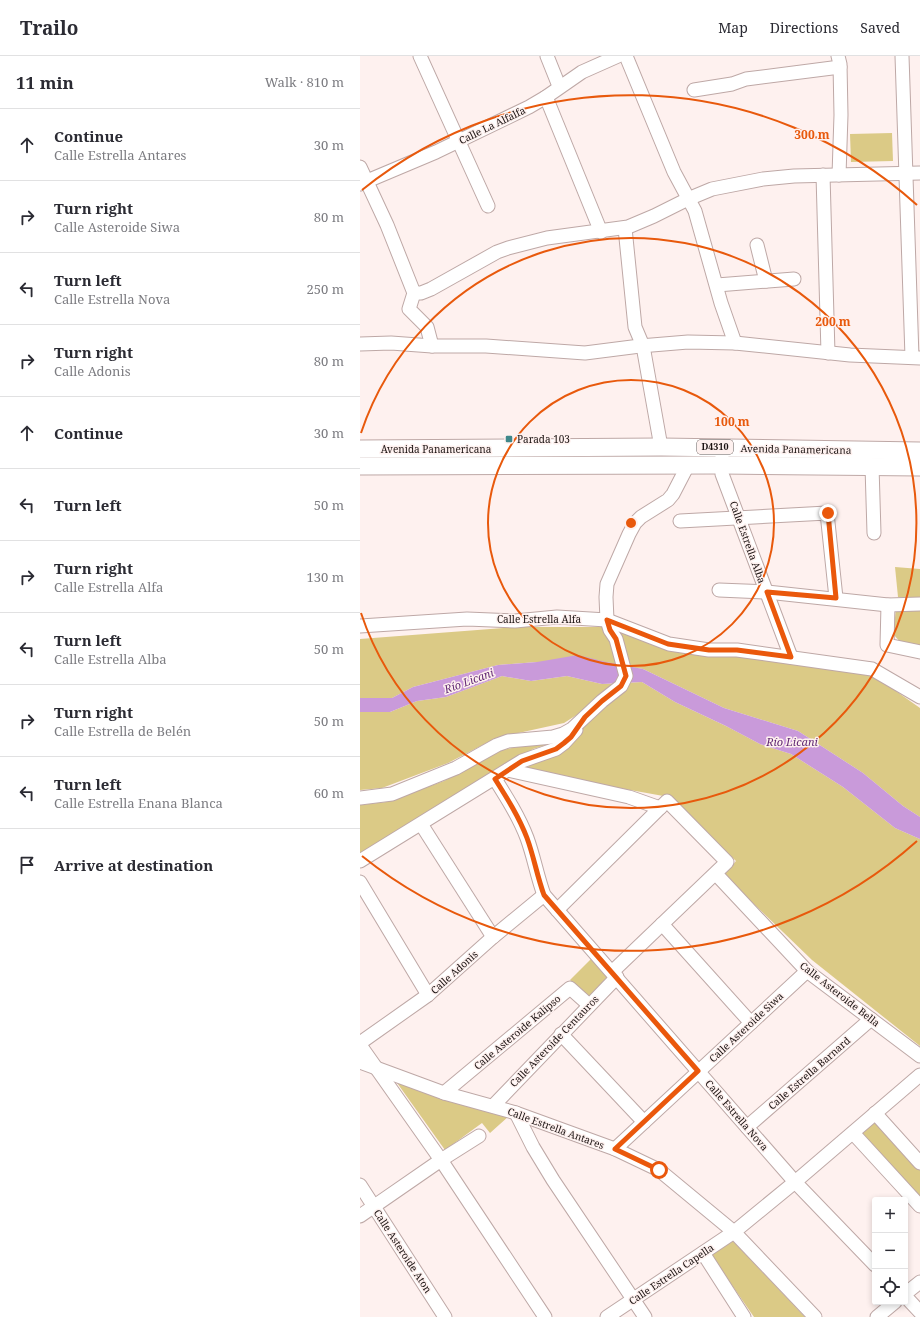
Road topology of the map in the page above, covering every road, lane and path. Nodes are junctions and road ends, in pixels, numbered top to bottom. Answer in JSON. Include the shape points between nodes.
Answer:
{"nodes":[{"id":1,"x":420,"y":56,"type":"edge"},
{"id":2,"x":547,"y":56,"type":"edge"},
{"id":3,"x":618,"y":56,"type":"edge"},
{"id":4,"x":626,"y":56,"type":"edge"},
{"id":5,"x":902,"y":56,"type":"edge"},
{"id":6,"x":839,"y":62,"type":"edge"},
{"id":7,"x":559,"y":86,"type":"junction"},
{"id":8,"x":694,"y":90,"type":"dead end"},
{"id":9,"x":546,"y":97,"type":"junction"},
{"id":10,"x":458,"y":141,"type":"junction"},
{"id":11,"x":360,"y":167,"type":"edge"},
{"id":12,"x":920,"y":173,"type":"edge"},
{"id":13,"x":906,"y":174,"type":"junction"},
{"id":14,"x":823,"y":175,"type":"junction"},
{"id":15,"x":839,"y":175,"type":"junction"},
{"id":16,"x":363,"y":183,"type":"edge"},
{"id":17,"x":688,"y":199,"type":"junction"},
{"id":18,"x":488,"y":206,"type":"dead end"},
{"id":19,"x":625,"y":228,"type":"junction"},
{"id":20,"x":601,"y":232,"type":"junction"},
{"id":21,"x":757,"y":245,"type":"dead end"},
{"id":22,"x":794,"y":279,"type":"dead end"},
{"id":23,"x":766,"y":281,"type":"junction"},
{"id":24,"x":717,"y":286,"type":"junction"},
{"id":25,"x":414,"y":293,"type":"junction"},
{"id":26,"x":735,"y":343,"type":"junction"},
{"id":27,"x":360,"y":344,"type":"edge"},
{"id":28,"x":432,"y":346,"type":"junction"},
{"id":29,"x":643,"y":346,"type":"junction"},
{"id":30,"x":828,"y":353,"type":"junction"},
{"id":31,"x":916,"y":358,"type":"edge"},
{"id":32,"x":661,"y":447,"type":"junction"},
{"id":33,"x":721,"y":447,"type":"junction"},
{"id":34,"x":360,"y":449,"type":"edge"},
{"id":35,"x":920,"y":451,"type":"edge"},
{"id":36,"x":688,"y":465,"type":"junction"},
{"id":37,"x":722,"y":465,"type":"junction"},
{"id":38,"x":360,"y":466,"type":"edge"},
{"id":39,"x":872,"y":466,"type":"junction"},
{"id":40,"x":920,"y":466,"type":"edge"},
{"id":41,"x":739,"y":517,"type":"junction"},
{"id":42,"x":680,"y":521,"type":"dead end"},
{"id":43,"x":874,"y":533,"type":"dead end"},
{"id":44,"x":719,"y":590,"type":"dead end"},
{"id":45,"x":767,"y":592,"type":"junction"},
{"id":46,"x":836,"y":598,"type":"junction"},
{"id":47,"x":920,"y":604,"type":"edge"},
{"id":48,"x":888,"y":605,"type":"junction"},
{"id":49,"x":607,"y":620,"type":"junction"},
{"id":50,"x":360,"y":626,"type":"edge"},
{"id":51,"x":920,"y":652,"type":"edge"},
{"id":52,"x":791,"y":657,"type":"junction"},
{"id":53,"x":920,"y":697,"type":"edge"},
{"id":54,"x":585,"y":717,"type":"junction"},
{"id":55,"x":508,"y":770,"type":"junction"},
{"id":56,"x":495,"y":779,"type":"junction"},
{"id":57,"x":360,"y":798,"type":"edge"},
{"id":58,"x":664,"y":805,"type":"junction"},
{"id":59,"x":421,"y":824,"type":"junction"},
{"id":60,"x":360,"y":861,"type":"edge"},
{"id":61,"x":716,"y":874,"type":"junction"},
{"id":62,"x":360,"y":882,"type":"edge"},
{"id":63,"x":544,"y":895,"type":"junction"},
{"id":64,"x":557,"y":910,"type":"junction"},
{"id":65,"x":662,"y":924,"type":"junction"},
{"id":66,"x":493,"y":937,"type":"junction"},
{"id":67,"x":807,"y":971,"type":"junction"},
{"id":68,"x":614,"y":975,"type":"junction"},
{"id":69,"x":428,"y":995,"type":"junction"},
{"id":70,"x":589,"y":1005,"type":"junction"},
{"id":71,"x":871,"y":1019,"type":"junction"},
{"id":72,"x":751,"y":1023,"type":"junction"},
{"id":73,"x":561,"y":1034,"type":"junction"},
{"id":74,"x":360,"y":1044,"type":"edge"},
{"id":75,"x":920,"y":1056,"type":"edge"},
{"id":76,"x":360,"y":1062,"type":"edge"},
{"id":77,"x":378,"y":1069,"type":"junction"},
{"id":78,"x":698,"y":1071,"type":"junction"},
{"id":79,"x":920,"y":1075,"type":"edge"},
{"id":80,"x":444,"y":1093,"type":"junction"},
{"id":81,"x":493,"y":1106,"type":"junction"},
{"id":82,"x":516,"y":1113,"type":"junction"},
{"id":83,"x":875,"y":1113,"type":"junction"},
{"id":84,"x":644,"y":1122,"type":"junction"},
{"id":85,"x":747,"y":1127,"type":"junction"},
{"id":86,"x":853,"y":1133,"type":"junction"},
{"id":87,"x":479,"y":1136,"type":"dead end"},
{"id":88,"x":615,"y":1149,"type":"junction"},
{"id":89,"x":441,"y":1160,"type":"junction"},
{"id":90,"x":920,"y":1163,"type":"edge"},
{"id":91,"x":795,"y":1182,"type":"junction"},
{"id":92,"x":360,"y":1186,"type":"edge"},
{"id":93,"x":374,"y":1206,"type":"junction"},
{"id":94,"x":920,"y":1206,"type":"edge"},
{"id":95,"x":360,"y":1216,"type":"edge"},
{"id":96,"x":734,"y":1232,"type":"junction"},
{"id":97,"x":703,"y":1253,"type":"junction"},
{"id":98,"x":872,"y":1262,"type":"edge"},
{"id":99,"x":920,"y":1282,"type":"edge"},
{"id":100,"x":908,"y":1292,"type":"edge"},
{"id":101,"x":908,"y":1298,"type":"edge"},
{"id":102,"x":634,"y":1299,"type":"junction"},
{"id":103,"x":891,"y":1305,"type":"edge"},
{"id":104,"x":920,"y":1312,"type":"edge"},
{"id":105,"x":445,"y":1317,"type":"edge"},
{"id":106,"x":545,"y":1317,"type":"edge"},
{"id":107,"x":607,"y":1317,"type":"edge"},
{"id":108,"x":645,"y":1317,"type":"edge"},
{"id":109,"x":744,"y":1317,"type":"edge"},
{"id":110,"x":816,"y":1317,"type":"edge"},
{"id":111,"x":876,"y":1317,"type":"edge"}],
"edges":[{"from":1,"to":10,"type":"street"},
{"from":2,"to":7,"type":"street"},
{"from":3,"to":7,"type":"street","name":"Calle La Alfalfa","via":[[582,72]]},
{"from":4,"to":17,"type":"street","via":[[674,172]]},
{"from":5,"to":13,"type":"street"},
{"from":6,"to":8,"type":"street"},
{"from":6,"to":15,"type":"street"},
{"from":7,"to":9,"type":"street","name":"Calle La Alfalfa"},
{"from":9,"to":10,"type":"street","name":"Calle La Alfalfa"},
{"from":9,"to":20,"type":"street"},
{"from":10,"to":16,"type":"street","name":"Calle La Alfalfa"},
{"from":10,"to":18,"type":"street"},
{"from":11,"to":16,"type":"street"},
{"from":12,"to":13,"type":"street"},
{"from":13,"to":15,"type":"street"},
{"from":13,"to":31,"type":"street"},
{"from":14,"to":15,"type":"street"},
{"from":14,"to":17,"type":"street","via":[[763,179],[712,189]]},
{"from":14,"to":30,"type":"street"},
{"from":16,"to":25,"type":"street","via":[[387,225]]},
{"from":17,"to":19,"type":"street"},
{"from":17,"to":24,"type":"street","via":[[695,211]]},
{"from":19,"to":20,"type":"street"},
{"from":19,"to":29,"type":"street","via":[[635,327]]},
{"from":20,"to":25,"type":"street","via":[[547,238],[508,248],[431,289]]},
{"from":21,"to":23,"type":"street"},
{"from":22,"to":23,"type":"street"},
{"from":23,"to":24,"type":"street"},
{"from":24,"to":26,"type":"street"},
{"from":25,"to":28,"type":"street","via":[[409,309],[427,327]]},
{"from":26,"to":29,"type":"street","via":[[688,342]]},
{"from":26,"to":30,"type":"street"},
{"from":27,"to":28,"type":"street"},
{"from":28,"to":29,"type":"street","via":[[486,346],[585,353]]},
{"from":29,"to":32,"type":"street"},
{"from":30,"to":31,"type":"street"},
{"from":32,"to":33,"type":"main road","name":"Avenida Panamericana","number":"D4310"},
{"from":32,"to":34,"type":"main road","name":"Avenida Panamericana","number":"D4310"},
{"from":33,"to":35,"type":"main road","name":"Avenida Panamericana","number":"D4310"},
{"from":33,"to":37,"type":"street","name":"Calle Estrella Alba"},
{"from":36,"to":37,"type":"main road","name":"Avenida Panamericana","number":"D4310"},
{"from":36,"to":38,"type":"main road","name":"Avenida Panamericana","number":"D4310"},
{"from":36,"to":49,"type":"street","via":[[668,500],[641,517],[628,534],[607,584]]},
{"from":37,"to":39,"type":"main road","name":"Avenida Panamericana","number":"D4310"},
{"from":37,"to":41,"type":"street","name":"Calle Estrella Alba","via":[[722,474]]},
{"from":39,"to":40,"type":"main road","name":"Avenida Panamericana","number":"D4310"},
{"from":39,"to":43,"type":"street"},
{"from":41,"to":42,"type":"street"},
{"from":41,"to":45,"type":"street","name":"Calle Estrella Alba"},
{"from":41,"to":46,"type":"street","via":[[828,513]]},
{"from":44,"to":45,"type":"street"},
{"from":45,"to":46,"type":"street"},
{"from":45,"to":52,"type":"street","name":"Calle Estrella Alba"},
{"from":46,"to":48,"type":"street"},
{"from":47,"to":48,"type":"street"},
{"from":48,"to":51,"type":"street","via":[[887,644]]},
{"from":49,"to":50,"type":"street","name":"Calle Estrella Alfa","via":[[557,617],[515,621],[467,619]]},
{"from":49,"to":52,"type":"street","name":"Calle Estrella Alfa","via":[[668,644]]},
{"from":49,"to":54,"type":"street","via":[[616,639],[626,676],[621,686]]},
{"from":52,"to":53,"type":"street","name":"Calle Estrella Alfa","via":[[872,669]]},
{"from":54,"to":55,"type":"street","via":[[571,737],[556,749],[522,761]]},
{"from":54,"to":57,"type":"street","via":[[563,734],[508,741],[456,768],[392,794]]},
{"from":55,"to":56,"type":"street"},
{"from":55,"to":58,"type":"street"},
{"from":56,"to":59,"type":"street"},
{"from":56,"to":63,"type":"street","name":"Calle Estrella Nova","via":[[521,822]]},
{"from":58,"to":61,"type":"street","name":"Calle Asteroide Centauros","via":[[728,862]]},
{"from":58,"to":64,"type":"street"},
{"from":59,"to":60,"type":"street"},
{"from":59,"to":66,"type":"street"},
{"from":61,"to":65,"type":"street","name":"Calle Asteroide Centauros"},
{"from":61,"to":67,"type":"street","name":"Calle Asteroide Bella"},
{"from":62,"to":69,"type":"street"},
{"from":63,"to":64,"type":"street","name":"Calle Estrella Nova"},
{"from":63,"to":66,"type":"street","name":"Calle Adonis"},
{"from":64,"to":68,"type":"street","name":"Calle Estrella Nova"},
{"from":65,"to":68,"type":"street","name":"Calle Asteroide Centauros"},
{"from":65,"to":72,"type":"street"},
{"from":66,"to":69,"type":"street","name":"Calle Adonis"},
{"from":67,"to":71,"type":"street","name":"Calle Asteroide Bella"},
{"from":67,"to":72,"type":"street","name":"Calle Asteroide Siwa"},
{"from":68,"to":70,"type":"street","name":"Calle Asteroide Centauros"},
{"from":68,"to":78,"type":"street","name":"Calle Estrella Nova"},
{"from":69,"to":74,"type":"street","name":"Calle Adonis"},
{"from":70,"to":73,"type":"street","name":"Calle Asteroide Centauros"},
{"from":70,"to":80,"type":"street","name":"Calle Asteroide Kalipso","via":[[570,988]]},
{"from":71,"to":75,"type":"street","name":"Calle Asteroide Bella"},
{"from":71,"to":85,"type":"street","name":"Calle Estrella Barnard"},
{"from":72,"to":78,"type":"street","name":"Calle Asteroide Siwa"},
{"from":73,"to":81,"type":"street","name":"Calle Asteroide Centauros"},
{"from":73,"to":84,"type":"street"},
{"from":74,"to":77,"type":"street"},
{"from":76,"to":77,"type":"street","name":"Calle Estrella Antares"},
{"from":77,"to":80,"type":"street","name":"Calle Estrella Antares"},
{"from":77,"to":89,"type":"street"},
{"from":78,"to":84,"type":"street","name":"Calle Asteroide Siwa"},
{"from":78,"to":85,"type":"street","name":"Calle Estrella Nova"},
{"from":79,"to":83,"type":"street","name":"Calle Estrella Capella"},
{"from":80,"to":81,"type":"street","name":"Calle Estrella Antares"},
{"from":81,"to":82,"type":"street","name":"Calle Estrella Antares"},
{"from":82,"to":88,"type":"street","name":"Calle Estrella Antares"},
{"from":82,"to":102,"type":"street","via":[[553,1180]]},
{"from":83,"to":86,"type":"street","name":"Calle Estrella Capella"},
{"from":83,"to":90,"type":"street"},
{"from":84,"to":88,"type":"street","name":"Calle Asteroide Siwa"},
{"from":85,"to":91,"type":"street","name":"Calle Estrella Nova"},
{"from":86,"to":91,"type":"street","name":"Calle Estrella Capella"},
{"from":86,"to":94,"type":"street"},
{"from":87,"to":89,"type":"street"},
{"from":88,"to":96,"type":"street","name":"Calle Estrella Antares","via":[[659,1170]]},
{"from":89,"to":93,"type":"street"},
{"from":89,"to":106,"type":"street"},
{"from":91,"to":96,"type":"street","name":"Calle Estrella Capella"},
{"from":91,"to":98,"type":"street","name":"Calle Estrella Nova"},
{"from":92,"to":93,"type":"street","name":"Calle Asteroide Aton"},
{"from":93,"to":95,"type":"street"},
{"from":93,"to":105,"type":"street","name":"Calle Asteroide Aton"},
{"from":96,"to":97,"type":"street","name":"Calle Estrella Capella"},
{"from":96,"to":110,"type":"street","name":"Calle Estrella Antares"},
{"from":97,"to":102,"type":"street","name":"Calle Estrella Capella"},
{"from":97,"to":109,"type":"street"},
{"from":99,"to":100,"type":"street"},
{"from":101,"to":104,"type":"street"},
{"from":102,"to":107,"type":"street","name":"Calle Estrella Capella"},
{"from":102,"to":108,"type":"street"},
{"from":103,"to":111,"type":"street"}]}
